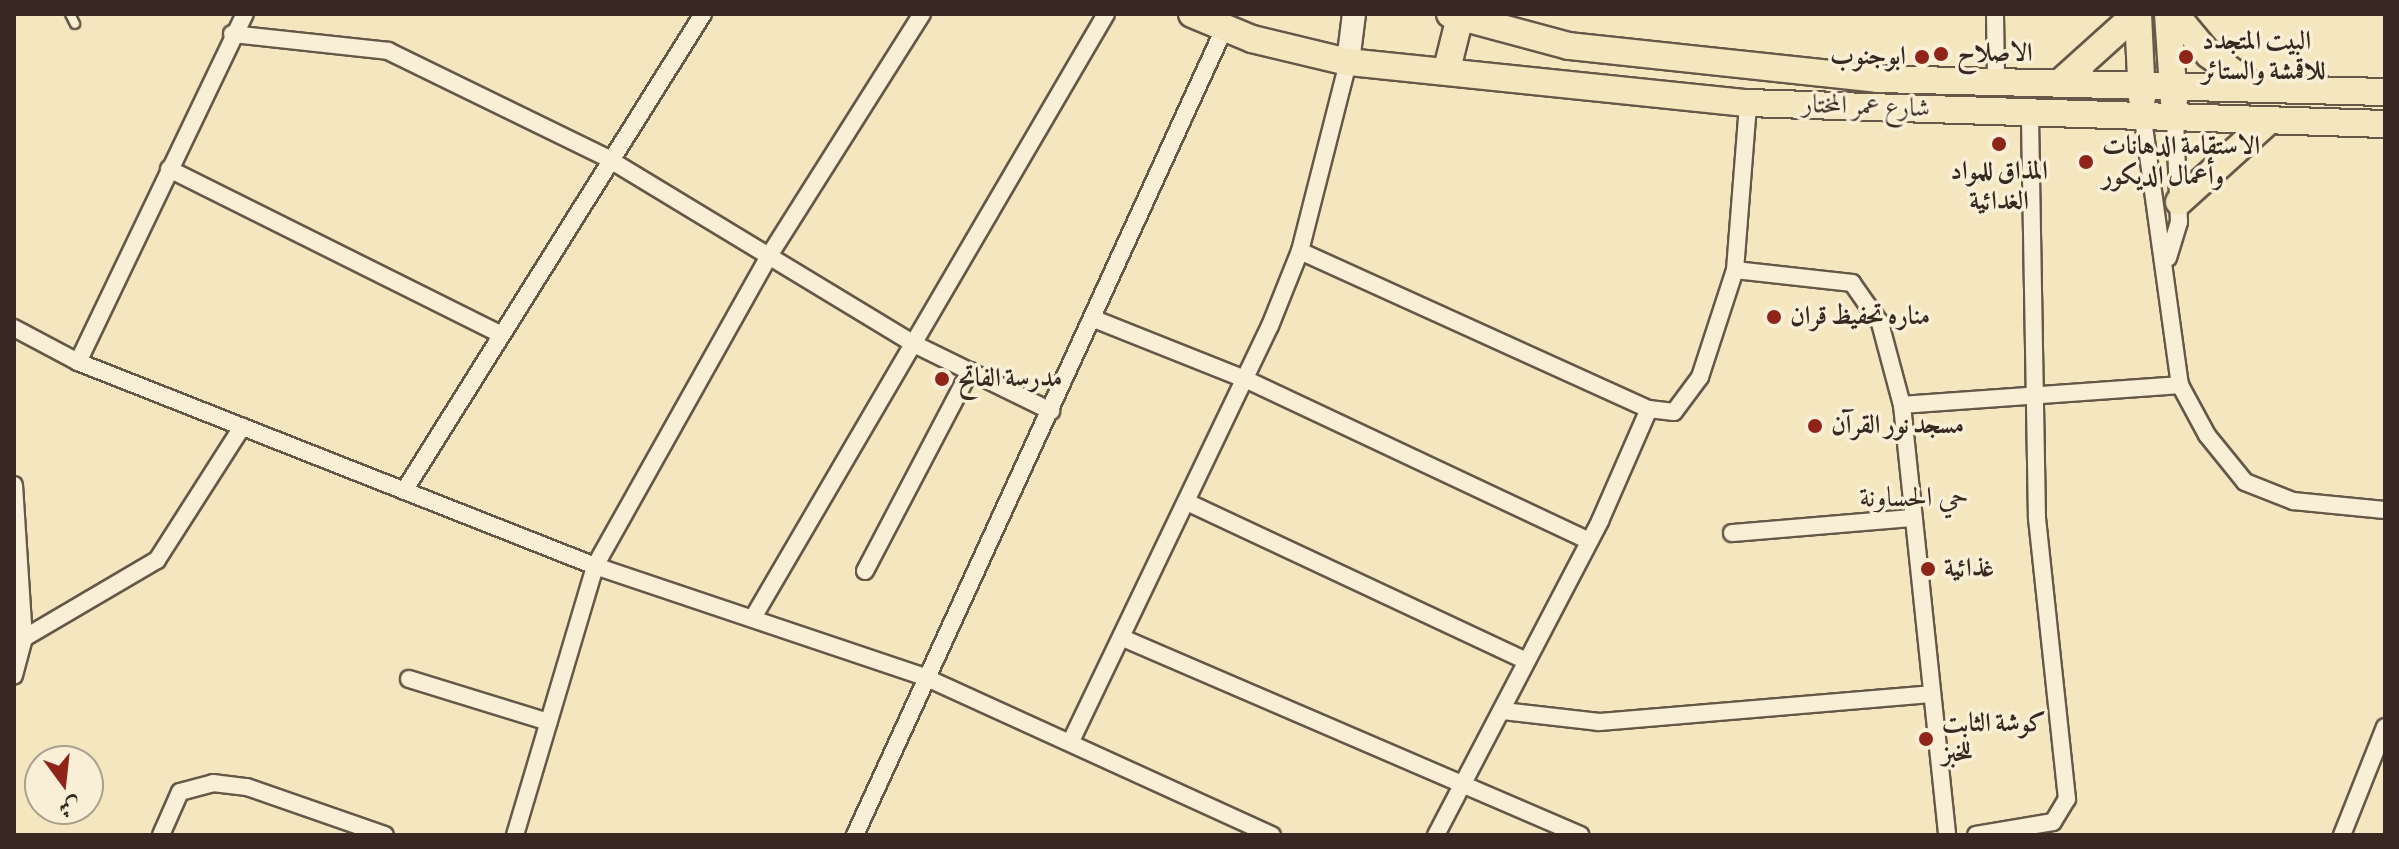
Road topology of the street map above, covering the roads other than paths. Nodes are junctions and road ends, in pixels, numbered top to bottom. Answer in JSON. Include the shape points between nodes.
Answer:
{"nodes":[{"id":1,"x":70,"y":14,"type":"edge"},
{"id":2,"x":245,"y":14,"type":"edge"},
{"id":3,"x":703,"y":14,"type":"edge"},
{"id":4,"x":922,"y":14,"type":"edge"},
{"id":5,"x":1106,"y":14,"type":"edge"},
{"id":6,"x":1354,"y":14,"type":"edge"},
{"id":7,"x":1995,"y":14,"type":"edge"},
{"id":8,"x":2137,"y":14,"type":"edge"},
{"id":9,"x":2168,"y":14,"type":"edge"},
{"id":10,"x":2175,"y":14,"type":"edge"},
{"id":11,"x":1195,"y":15,"type":"edge"},
{"id":12,"x":1455,"y":16,"type":"edge"},
{"id":13,"x":75,"y":24,"type":"dead end"},
{"id":14,"x":1224,"y":29,"type":"junction"},
{"id":15,"x":232,"y":34,"type":"junction"},
{"id":16,"x":1348,"y":62,"type":"junction"},
{"id":17,"x":1447,"y":69,"type":"junction"},
{"id":18,"x":2063,"y":80,"type":"junction"},
{"id":19,"x":1996,"y":81,"type":"junction"},
{"id":20,"x":2141,"y":82,"type":"junction"},
{"id":21,"x":2172,"y":84,"type":"junction"},
{"id":22,"x":2250,"y":84,"type":"junction"},
{"id":23,"x":2385,"y":92,"type":"edge"},
{"id":24,"x":1748,"y":103,"type":"junction"},
{"id":25,"x":2030,"y":113,"type":"junction"},
{"id":26,"x":2143,"y":119,"type":"junction"},
{"id":27,"x":2175,"y":120,"type":"junction"},
{"id":28,"x":2266,"y":123,"type":"junction"},
{"id":29,"x":2385,"y":124,"type":"edge"},
{"id":30,"x":607,"y":158,"type":"junction"},
{"id":31,"x":169,"y":169,"type":"junction"},
{"id":32,"x":2179,"y":202,"type":"junction"},
{"id":33,"x":1300,"y":251,"type":"junction"},
{"id":34,"x":2168,"y":258,"type":"junction"},
{"id":35,"x":767,"y":259,"type":"junction"},
{"id":36,"x":1735,"y":270,"type":"junction"},
{"id":37,"x":1094,"y":319,"type":"junction"},
{"id":38,"x":14,"y":328,"type":"edge"},
{"id":39,"x":500,"y":334,"type":"junction"},
{"id":40,"x":912,"y":343,"type":"junction"},
{"id":41,"x":78,"y":362,"type":"junction"},
{"id":42,"x":970,"y":371,"type":"junction"},
{"id":43,"x":1247,"y":380,"type":"junction"},
{"id":44,"x":2180,"y":385,"type":"junction"},
{"id":45,"x":2039,"y":397,"type":"junction"},
{"id":46,"x":1902,"y":405,"type":"junction"},
{"id":47,"x":1649,"y":409,"type":"junction"},
{"id":48,"x":1051,"y":411,"type":"junction"},
{"id":49,"x":242,"y":427,"type":"junction"},
{"id":50,"x":14,"y":485,"type":"edge"},
{"id":51,"x":404,"y":491,"type":"junction"},
{"id":52,"x":1189,"y":503,"type":"junction"},
{"id":53,"x":2385,"y":510,"type":"edge"},
{"id":54,"x":1912,"y":518,"type":"junction"},
{"id":55,"x":1732,"y":533,"type":"dead end"},
{"id":56,"x":1589,"y":541,"type":"junction"},
{"id":57,"x":595,"y":566,"type":"junction"},
{"id":58,"x":865,"y":571,"type":"dead end"},
{"id":59,"x":754,"y":616,"type":"junction"},
{"id":60,"x":24,"y":638,"type":"junction"},
{"id":61,"x":1125,"y":639,"type":"junction"},
{"id":62,"x":1526,"y":661,"type":"junction"},
{"id":63,"x":14,"y":676,"type":"edge"},
{"id":64,"x":927,"y":678,"type":"junction"},
{"id":65,"x":409,"y":679,"type":"dead end"},
{"id":66,"x":1929,"y":694,"type":"junction"},
{"id":67,"x":1503,"y":711,"type":"junction"},
{"id":68,"x":549,"y":722,"type":"junction"},
{"id":69,"x":2385,"y":727,"type":"edge"},
{"id":70,"x":1071,"y":741,"type":"junction"},
{"id":71,"x":1462,"y":784,"type":"junction"},
{"id":72,"x":1241,"y":829,"type":"edge"},
{"id":73,"x":161,"y":835,"type":"edge"},
{"id":74,"x":385,"y":835,"type":"edge"},
{"id":75,"x":515,"y":835,"type":"edge"},
{"id":76,"x":855,"y":835,"type":"edge"},
{"id":77,"x":1272,"y":835,"type":"edge"},
{"id":78,"x":1436,"y":835,"type":"edge"},
{"id":79,"x":1581,"y":835,"type":"edge"},
{"id":80,"x":1947,"y":835,"type":"edge"},
{"id":81,"x":1976,"y":835,"type":"edge"},
{"id":82,"x":2342,"y":835,"type":"edge"}],
"edges":[{"from":1,"to":13,"type":"lane"},
{"from":2,"to":15,"type":"street"},
{"from":3,"to":30,"type":"street"},
{"from":4,"to":35,"type":"street"},
{"from":5,"to":40,"type":"street"},
{"from":6,"to":16,"type":"main road"},
{"from":7,"to":19,"type":"street"},
{"from":8,"to":18,"type":"main road"},
{"from":8,"to":20,"type":"main road"},
{"from":9,"to":21,"type":"main road"},
{"from":10,"to":22,"type":"main road","via":[[2209,55]]},
{"from":11,"to":14,"type":"main road","name":"شارع عمر المختار"},
{"from":12,"to":17,"type":"main road"},
{"from":12,"to":19,"type":"main road","name":"شارع عمر المختار","via":[[1569,46],[1670,62]]},
{"from":14,"to":16,"type":"main road","name":"شارع عمر المختار"},
{"from":14,"to":37,"type":"street"},
{"from":15,"to":30,"type":"street","via":[[388,51]]},
{"from":15,"to":31,"type":"street"},
{"from":16,"to":17,"type":"main road","name":"شارع عمر المختار"},
{"from":16,"to":33,"type":"street"},
{"from":17,"to":24,"type":"main road","name":"شارع عمر المختار"},
{"from":18,"to":19,"type":"main road","name":"شارع عمر المختار"},
{"from":18,"to":20,"type":"main road","name":"شارع عمر المختار"},
{"from":20,"to":21,"type":"main road","name":"شارع عمر المختار"},
{"from":20,"to":26,"type":"main road"},
{"from":21,"to":22,"type":"main road","name":"شارع عمر المختار"},
{"from":21,"to":27,"type":"main road"},
{"from":22,"to":23,"type":"main road","name":"شارع عمر المختار"},
{"from":24,"to":25,"type":"main road","name":"شارع عمر المختار"},
{"from":24,"to":36,"type":"street"},
{"from":25,"to":26,"type":"main road","name":"شارع عمر المختار"},
{"from":25,"to":45,"type":"street"},
{"from":26,"to":27,"type":"main road","name":"شارع عمر المختار"},
{"from":26,"to":34,"type":"street","via":[[2152,220]]},
{"from":27,"to":28,"type":"main road","name":"شارع عمر المختار"},
{"from":27,"to":32,"type":"street"},
{"from":28,"to":29,"type":"main road","name":"شارع عمر المختار"},
{"from":28,"to":32,"type":"main road"},
{"from":30,"to":35,"type":"street"},
{"from":30,"to":39,"type":"street"},
{"from":31,"to":39,"type":"street"},
{"from":31,"to":41,"type":"street"},
{"from":32,"to":34,"type":"street"},
{"from":33,"to":43,"type":"street"},
{"from":33,"to":47,"type":"street"},
{"from":34,"to":44,"type":"street"},
{"from":35,"to":40,"type":"street"},
{"from":35,"to":57,"type":"street"},
{"from":36,"to":46,"type":"street","via":[[1852,283],[1880,323]]},
{"from":36,"to":47,"type":"street","via":[[1688,399],[1674,412]]},
{"from":37,"to":43,"type":"street"},
{"from":37,"to":48,"type":"street"},
{"from":38,"to":41,"type":"street"},
{"from":39,"to":51,"type":"street"},
{"from":40,"to":42,"type":"street"},
{"from":40,"to":59,"type":"street"},
{"from":41,"to":49,"type":"street"},
{"from":42,"to":48,"type":"street"},
{"from":42,"to":58,"type":"street"},
{"from":43,"to":52,"type":"street"},
{"from":43,"to":56,"type":"street"},
{"from":44,"to":45,"type":"street"},
{"from":44,"to":53,"type":"street","via":[[2207,435],[2245,482],[2293,501]]},
{"from":45,"to":46,"type":"street"},
{"from":45,"to":81,"type":"street","via":[[2037,519],[2067,799],[2053,822]]},
{"from":46,"to":54,"type":"street"},
{"from":47,"to":56,"type":"street"},
{"from":48,"to":64,"type":"street"},
{"from":49,"to":51,"type":"street"},
{"from":49,"to":60,"type":"street","via":[[157,560]]},
{"from":50,"to":60,"type":"street"},
{"from":51,"to":57,"type":"street"},
{"from":52,"to":61,"type":"street"},
{"from":52,"to":62,"type":"street"},
{"from":54,"to":55,"type":"street"},
{"from":54,"to":66,"type":"street"},
{"from":56,"to":62,"type":"street"},
{"from":57,"to":59,"type":"street"},
{"from":57,"to":68,"type":"street"},
{"from":59,"to":64,"type":"street"},
{"from":60,"to":63,"type":"street"},
{"from":61,"to":70,"type":"street"},
{"from":61,"to":71,"type":"street"},
{"from":62,"to":67,"type":"street"},
{"from":64,"to":70,"type":"street"},
{"from":64,"to":76,"type":"street"},
{"from":65,"to":68,"type":"street"},
{"from":66,"to":67,"type":"street","via":[[1599,722]]},
{"from":66,"to":80,"type":"street"},
{"from":67,"to":71,"type":"street"},
{"from":68,"to":75,"type":"street"},
{"from":69,"to":82,"type":"street"},
{"from":70,"to":72,"type":"street"},
{"from":71,"to":78,"type":"street"},
{"from":71,"to":79,"type":"street"},
{"from":72,"to":77,"type":"street"},
{"from":73,"to":74,"type":"street","via":[[180,792],[213,783],[247,787]]}]}
